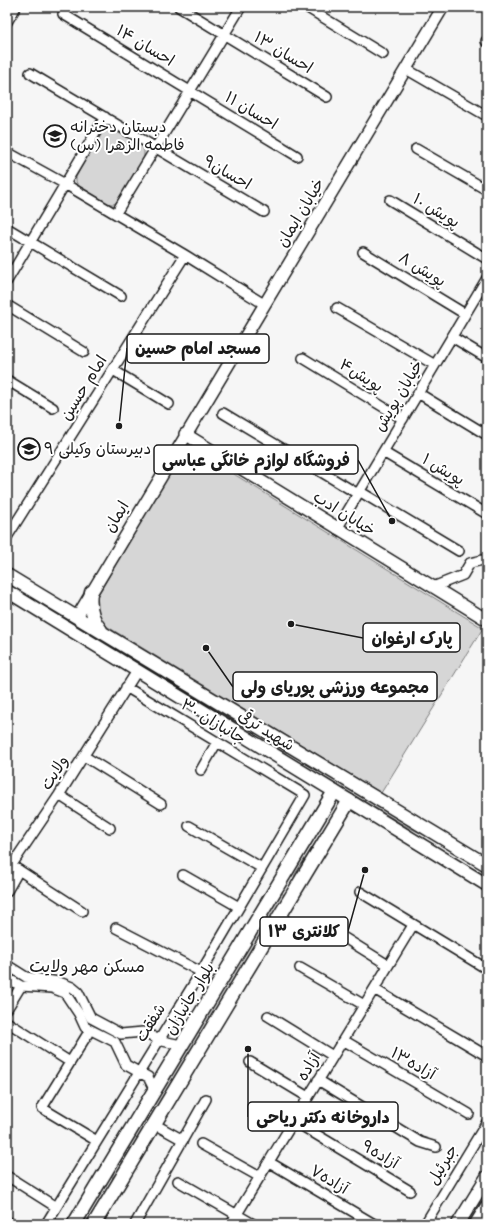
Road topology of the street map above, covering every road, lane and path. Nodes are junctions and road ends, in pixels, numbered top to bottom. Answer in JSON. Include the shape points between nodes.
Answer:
{"nodes":[{"id":1,"x":16,"y":7,"type":"edge"},
{"id":2,"x":180,"y":7,"type":"edge"},
{"id":3,"x":241,"y":7,"type":"edge"},
{"id":4,"x":306,"y":7,"type":"edge"},
{"id":5,"x":444,"y":7,"type":"edge"},
{"id":6,"x":63,"y":14,"type":"dead end"},
{"id":7,"x":7,"y":22,"type":"edge"},
{"id":8,"x":224,"y":35,"type":"junction"},
{"id":9,"x":383,"y":54,"type":"dead end"},
{"id":10,"x":406,"y":68,"type":"junction"},
{"id":11,"x":30,"y":73,"type":"dead end"},
{"id":12,"x":190,"y":91,"type":"junction"},
{"id":13,"x":327,"y":97,"type":"dead end"},
{"id":14,"x":484,"y":114,"type":"edge"},
{"id":15,"x":105,"y":118,"type":"junction"},
{"id":16,"x":155,"y":148,"type":"junction"},
{"id":17,"x":416,"y":149,"type":"dead end"},
{"id":18,"x":7,"y":152,"type":"edge"},
{"id":19,"x":297,"y":156,"type":"dead end"},
{"id":20,"x":65,"y":184,"type":"junction"},
{"id":21,"x":487,"y":190,"type":"edge"},
{"id":22,"x":390,"y":200,"type":"dead end"},
{"id":23,"x":264,"y":212,"type":"dead end"},
{"id":24,"x":116,"y":213,"type":"junction"},
{"id":25,"x":7,"y":228,"type":"edge"},
{"id":26,"x":30,"y":242,"type":"junction"},
{"id":27,"x":363,"y":252,"type":"dead end"},
{"id":28,"x":186,"y":255,"type":"junction"},
{"id":29,"x":487,"y":259,"type":"edge"},
{"id":30,"x":487,"y":278,"type":"edge"},
{"id":31,"x":7,"y":281,"type":"edge"},
{"id":32,"x":121,"y":296,"type":"dead end"},
{"id":33,"x":264,"y":304,"type":"junction"},
{"id":34,"x":7,"y":305,"type":"edge"},
{"id":35,"x":337,"y":308,"type":"dead end"},
{"id":36,"x":465,"y":314,"type":"junction"},
{"id":37,"x":452,"y":337,"type":"junction"},
{"id":38,"x":84,"y":352,"type":"dead end"},
{"id":39,"x":304,"y":358,"type":"dead end"},
{"id":40,"x":487,"y":358,"type":"edge"},
{"id":41,"x":435,"y":365,"type":"junction"},
{"id":42,"x":113,"y":370,"type":"junction"},
{"id":43,"x":7,"y":380,"type":"edge"},
{"id":44,"x":418,"y":392,"type":"junction"},
{"id":45,"x":169,"y":404,"type":"dead end"},
{"id":46,"x":53,"y":408,"type":"dead end"},
{"id":47,"x":223,"y":413,"type":"dead end"},
{"id":48,"x":402,"y":419,"type":"junction"},
{"id":49,"x":185,"y":434,"type":"junction"},
{"id":50,"x":487,"y":435,"type":"edge"},
{"id":51,"x":383,"y":452,"type":"junction"},
{"id":52,"x":359,"y":492,"type":"junction"},
{"id":53,"x":487,"y":514,"type":"edge"},
{"id":54,"x":337,"y":529,"type":"junction"},
{"id":55,"x":7,"y":537,"type":"edge"},
{"id":56,"x":460,"y":551,"type":"dead end"},
{"id":57,"x":487,"y":559,"type":"edge"},
{"id":58,"x":7,"y":575,"type":"edge"},
{"id":59,"x":433,"y":587,"type":"junction"},
{"id":60,"x":7,"y":591,"type":"edge"},
{"id":61,"x":91,"y":592,"type":"junction"},
{"id":62,"x":77,"y":617,"type":"junction"},
{"id":63,"x":487,"y":620,"type":"edge"},
{"id":64,"x":104,"y":634,"type":"junction"},
{"id":65,"x":137,"y":671,"type":"junction"},
{"id":66,"x":126,"y":687,"type":"junction"},
{"id":67,"x":256,"y":727,"type":"junction"},
{"id":68,"x":250,"y":740,"type":"junction"},
{"id":69,"x":217,"y":742,"type":"junction"},
{"id":70,"x":84,"y":756,"type":"junction"},
{"id":71,"x":201,"y":770,"type":"dead end"},
{"id":72,"x":334,"y":792,"type":"junction"},
{"id":73,"x":59,"y":795,"type":"junction"},
{"id":74,"x":304,"y":795,"type":"joint"},
{"id":75,"x":348,"y":801,"type":"junction"},
{"id":76,"x":161,"y":804,"type":"dead end"},
{"id":77,"x":189,"y":826,"type":"dead end"},
{"id":78,"x":110,"y":828,"type":"dead end"},
{"id":79,"x":447,"y":840,"type":"junction"},
{"id":80,"x":438,"y":856,"type":"junction"},
{"id":81,"x":487,"y":866,"type":"edge"},
{"id":82,"x":262,"y":868,"type":"junction"},
{"id":83,"x":12,"y":869,"type":"edge"},
{"id":84,"x":183,"y":875,"type":"dead end"},
{"id":85,"x":281,"y":882,"type":"junction"},
{"id":86,"x":487,"y":885,"type":"edge"},
{"id":87,"x":7,"y":891,"type":"edge"},
{"id":88,"x":294,"y":891,"type":"junction"},
{"id":89,"x":360,"y":892,"type":"dead end"},
{"id":90,"x":239,"y":907,"type":"junction"},
{"id":91,"x":82,"y":911,"type":"dead end"},
{"id":92,"x":412,"y":925,"type":"junction"},
{"id":93,"x":116,"y":928,"type":"dead end"},
{"id":94,"x":335,"y":932,"type":"dead end"},
{"id":95,"x":7,"y":965,"type":"edge"},
{"id":96,"x":388,"y":965,"type":"junction"},
{"id":97,"x":300,"y":968,"type":"dead end"},
{"id":98,"x":487,"y":969,"type":"edge"},
{"id":99,"x":201,"y":972,"type":"junction"},
{"id":100,"x":7,"y":978,"type":"edge"},
{"id":101,"x":21,"y":986,"type":"junction"},
{"id":102,"x":374,"y":989,"type":"junction"},
{"id":103,"x":364,"y":1005,"type":"junction"},
{"id":104,"x":7,"y":1009,"type":"edge"},
{"id":105,"x":268,"y":1016,"type":"dead end"},
{"id":106,"x":7,"y":1022,"type":"edge"},
{"id":107,"x":90,"y":1030,"type":"junction"},
{"id":108,"x":158,"y":1040,"type":"junction"},
{"id":109,"x":343,"y":1040,"type":"junction"},
{"id":110,"x":182,"y":1045,"type":"junction"},
{"id":111,"x":333,"y":1056,"type":"junction"},
{"id":112,"x":487,"y":1056,"type":"edge"},
{"id":113,"x":70,"y":1062,"type":"junction"},
{"id":114,"x":250,"y":1062,"type":"dead end"},
{"id":115,"x":139,"y":1072,"type":"junction"},
{"id":116,"x":318,"y":1080,"type":"junction"},
{"id":117,"x":154,"y":1089,"type":"junction"},
{"id":118,"x":308,"y":1097,"type":"junction"},
{"id":119,"x":206,"y":1099,"type":"dead end"},
{"id":120,"x":469,"y":1114,"type":"dead end"},
{"id":121,"x":294,"y":1121,"type":"junction"},
{"id":122,"x":487,"y":1122,"type":"edge"},
{"id":123,"x":154,"y":1124,"type":"junction"},
{"id":124,"x":183,"y":1140,"type":"junction"},
{"id":125,"x":97,"y":1141,"type":"junction"},
{"id":126,"x":201,"y":1144,"type":"dead end"},
{"id":127,"x":436,"y":1147,"type":"dead end"},
{"id":128,"x":269,"y":1162,"type":"junction"},
{"id":129,"x":7,"y":1176,"type":"edge"},
{"id":130,"x":487,"y":1176,"type":"edge"},
{"id":131,"x":260,"y":1177,"type":"junction"},
{"id":132,"x":178,"y":1181,"type":"dead end"},
{"id":133,"x":410,"y":1191,"type":"dead end"},
{"id":134,"x":92,"y":1194,"type":"junction"},
{"id":135,"x":107,"y":1202,"type":"junction"},
{"id":136,"x":56,"y":1207,"type":"junction"},
{"id":137,"x":486,"y":1212,"type":"edge"},
{"id":138,"x":237,"y":1214,"type":"junction"},
{"id":139,"x":7,"y":1222,"type":"edge"},
{"id":140,"x":11,"y":1224,"type":"edge"},
{"id":141,"x":46,"y":1224,"type":"edge"},
{"id":142,"x":74,"y":1224,"type":"edge"},
{"id":143,"x":94,"y":1224,"type":"edge"},
{"id":144,"x":135,"y":1224,"type":"edge"},
{"id":145,"x":231,"y":1224,"type":"edge"},
{"id":146,"x":253,"y":1224,"type":"edge"},
{"id":147,"x":374,"y":1224,"type":"edge"},
{"id":148,"x":425,"y":1224,"type":"edge"},
{"id":149,"x":458,"y":1224,"type":"edge"},
{"id":150,"x":476,"y":1224,"type":"edge"}],
"edges":[{"from":1,"to":7,"type":"street"},
{"from":2,"to":8,"type":"street","name":"احسان ۱۳"},
{"from":3,"to":8,"type":"street"},
{"from":4,"to":9,"type":"street"},
{"from":5,"to":10,"type":"street","name":"خیابان ایمان"},
{"from":6,"to":12,"type":"street","name":"احسان ۱۴"},
{"from":8,"to":12,"type":"street"},
{"from":8,"to":13,"type":"street","name":"احسان ۱۳"},
{"from":10,"to":14,"type":"street"},
{"from":10,"to":33,"type":"street","name":"خیابان ایمان"},
{"from":11,"to":15,"type":"street","name":"احسان۹"},
{"from":12,"to":16,"type":"street"},
{"from":12,"to":19,"type":"street","name":"احسان ۱۱"},
{"from":15,"to":16,"type":"street","name":"احسان۹"},
{"from":15,"to":20,"type":"street"},
{"from":16,"to":23,"type":"street","name":"احسان۹"},
{"from":16,"to":24,"type":"street"},
{"from":17,"to":21,"type":"street"},
{"from":18,"to":20,"type":"street"},
{"from":20,"to":24,"type":"street"},
{"from":20,"to":26,"type":"street"},
{"from":22,"to":29,"type":"street","name":"پویش ۱۰"},
{"from":24,"to":28,"type":"street"},
{"from":25,"to":26,"type":"street"},
{"from":26,"to":31,"type":"street"},
{"from":26,"to":32,"type":"street"},
{"from":27,"to":36,"type":"street","name":"پویش ۸"},
{"from":28,"to":33,"type":"street"},
{"from":28,"to":42,"type":"street","name":"امام حسین"},
{"from":30,"to":36,"type":"street","name":"خیابان پویش"},
{"from":33,"to":49,"type":"street","name":"خیابان ایمان"},
{"from":34,"to":38,"type":"street"},
{"from":35,"to":41,"type":"street"},
{"from":36,"to":37,"type":"street","name":"خیابان پویش"},
{"from":37,"to":40,"type":"street"},
{"from":37,"to":41,"type":"street","name":"خیابان پویش"},
{"from":39,"to":48,"type":"street","name":"پویش۴"},
{"from":41,"to":44,"type":"street","name":"خیابان پویش"},
{"from":42,"to":45,"type":"street"},
{"from":42,"to":55,"type":"street","name":"امام حسین"},
{"from":43,"to":46,"type":"street"},
{"from":44,"to":48,"type":"street","name":"خیابان پویش"},
{"from":44,"to":50,"type":"street"},
{"from":47,"to":52,"type":"street"},
{"from":48,"to":51,"type":"street","name":"خیابان پویش"},
{"from":49,"to":54,"type":"street","name":"خیابان ادب"},
{"from":49,"to":61,"type":"street","name":"ایمان"},
{"from":51,"to":52,"type":"street","name":"خیابان پویش"},
{"from":51,"to":53,"type":"street","name":"پویش ۱"},
{"from":52,"to":54,"type":"street","name":"خیابان پویش"},
{"from":52,"to":56,"type":"street"},
{"from":54,"to":59,"type":"street","name":"خیابان ادب"},
{"from":57,"to":59,"type":"street","via":[[470,563],[463,575]]},
{"from":58,"to":62,"type":"main road","name":"شهید ترقی"},
{"from":59,"to":63,"type":"street","name":"خیابان ادب"},
{"from":60,"to":65,"type":"main road","name":"شهید ترقی"},
{"from":61,"to":62,"type":"street","name":"ایمان"},
{"from":61,"to":64,"type":"main road","via":[[93,618]]},
{"from":62,"to":64,"type":"main road","name":"شهید ترقی"},
{"from":64,"to":67,"type":"main road","name":"شهید ترقی"},
{"from":65,"to":66,"type":"street","name":"ولایت"},
{"from":65,"to":68,"type":"main road","name":"شهید ترقی"},
{"from":66,"to":69,"type":"street","name":"جانبازان ۳۰"},
{"from":66,"to":70,"type":"street","name":"ولایت"},
{"from":67,"to":68,"type":"main road"},
{"from":67,"to":79,"type":"main road","name":"شهید ترقی"},
{"from":68,"to":72,"type":"main road","name":"شهید ترقی"},
{"from":69,"to":71,"type":"street"},
{"from":69,"to":74,"type":"street","name":"جانبازان ۳۰"},
{"from":70,"to":73,"type":"street","name":"ولایت"},
{"from":70,"to":76,"type":"street"},
{"from":72,"to":75,"type":"main road","name":"شهید ترقی"},
{"from":72,"to":85,"type":"main road","name":"بلوار جانبازان"},
{"from":73,"to":78,"type":"street"},
{"from":73,"to":83,"type":"street","name":"ولایت"},
{"from":74,"to":82,"type":"street","name":"شفقت"},
{"from":75,"to":80,"type":"main road","name":"شهید ترقی"},
{"from":75,"to":88,"type":"main road","name":"بلوار جانبازان"},
{"from":77,"to":82,"type":"street"},
{"from":79,"to":80,"type":"main road"},
{"from":79,"to":81,"type":"main road","name":"شهید ترقی"},
{"from":80,"to":86,"type":"main road","name":"شهید ترقی"},
{"from":82,"to":90,"type":"street","name":"شفقت"},
{"from":83,"to":87,"type":"street","name":"ولایت"},
{"from":83,"to":91,"type":"street"},
{"from":84,"to":90,"type":"street"},
{"from":85,"to":88,"type":"main road"},
{"from":85,"to":110,"type":"main road","name":"بلوار جانبازان"},
{"from":88,"to":123,"type":"main road","name":"بلوار جانبازان"},
{"from":89,"to":92,"type":"street"},
{"from":90,"to":99,"type":"street","name":"شفقت"},
{"from":92,"to":96,"type":"street","name":"آزاده"},
{"from":92,"to":98,"type":"street"},
{"from":93,"to":99,"type":"street"},
{"from":94,"to":96,"type":"street"},
{"from":95,"to":108,"type":"street","via":[[26,977],[59,982],[72,987],[78,992],[91,1018],[121,1034],[143,1032]]},
{"from":96,"to":102,"type":"street","name":"آزاده"},
{"from":97,"to":103,"type":"street"},
{"from":99,"to":108,"type":"street","name":"شفقت"},
{"from":100,"to":101,"type":"street"},
{"from":101,"to":104,"type":"street"},
{"from":101,"to":107,"type":"street","via":[[59,989],[69,998],[85,1027]]},
{"from":102,"to":103,"type":"street","name":"آزاده"},
{"from":102,"to":112,"type":"street"},
{"from":103,"to":109,"type":"street","name":"آزاده"},
{"from":105,"to":111,"type":"street"},
{"from":106,"to":113,"type":"street"},
{"from":107,"to":113,"type":"street"},
{"from":107,"to":115,"type":"street","via":[[115,1042],[126,1065]]},
{"from":108,"to":110,"type":"street"},
{"from":108,"to":115,"type":"street","name":"شفقت"},
{"from":109,"to":111,"type":"street","name":"آزاده"},
{"from":109,"to":120,"type":"street","name":"آزاده۱۳"},
{"from":110,"to":117,"type":"main road","name":"بلوار جانبازان"},
{"from":111,"to":116,"type":"street","name":"آزاده"},
{"from":113,"to":125,"type":"street","via":[[42,1108]]},
{"from":114,"to":118,"type":"street"},
{"from":115,"to":117,"type":"street","via":[[148,1076]]},
{"from":115,"to":125,"type":"street","name":"شفقت"},
{"from":116,"to":118,"type":"street","name":"آزاده"},
{"from":116,"to":127,"type":"street","via":[[420,1142]]},
{"from":117,"to":134,"type":"main road","name":"بلوار جانبازان"},
{"from":118,"to":121,"type":"street","name":"آزاده"},
{"from":119,"to":124,"type":"street"},
{"from":121,"to":128,"type":"street","name":"آزاده"},
{"from":121,"to":133,"type":"street","name":"آزاده۹"},
{"from":122,"to":148,"type":"street","name":"جبرئیل"},
{"from":123,"to":124,"type":"street"},
{"from":123,"to":135,"type":"main road","name":"بلوار جانبازان"},
{"from":124,"to":144,"type":"street"},
{"from":125,"to":136,"type":"street","name":"شفقت"},
{"from":126,"to":131,"type":"street"},
{"from":128,"to":131,"type":"street","name":"آزاده"},
{"from":128,"to":147,"type":"street","name":"آزاده۷"},
{"from":129,"to":136,"type":"street"},
{"from":130,"to":149,"type":"main road"},
{"from":131,"to":138,"type":"street","name":"آزاده"},
{"from":132,"to":138,"type":"street"},
{"from":134,"to":135,"type":"main road"},
{"from":134,"to":142,"type":"main road","name":"بلوار جانبازان"},
{"from":135,"to":143,"type":"main road","name":"بلوار جانبازان"},
{"from":136,"to":141,"type":"street","name":"شفقت"},
{"from":137,"to":150,"type":"main road"},
{"from":138,"to":145,"type":"street","name":"آزاده"},
{"from":138,"to":146,"type":"street"},
{"from":139,"to":140,"type":"street"}]}
